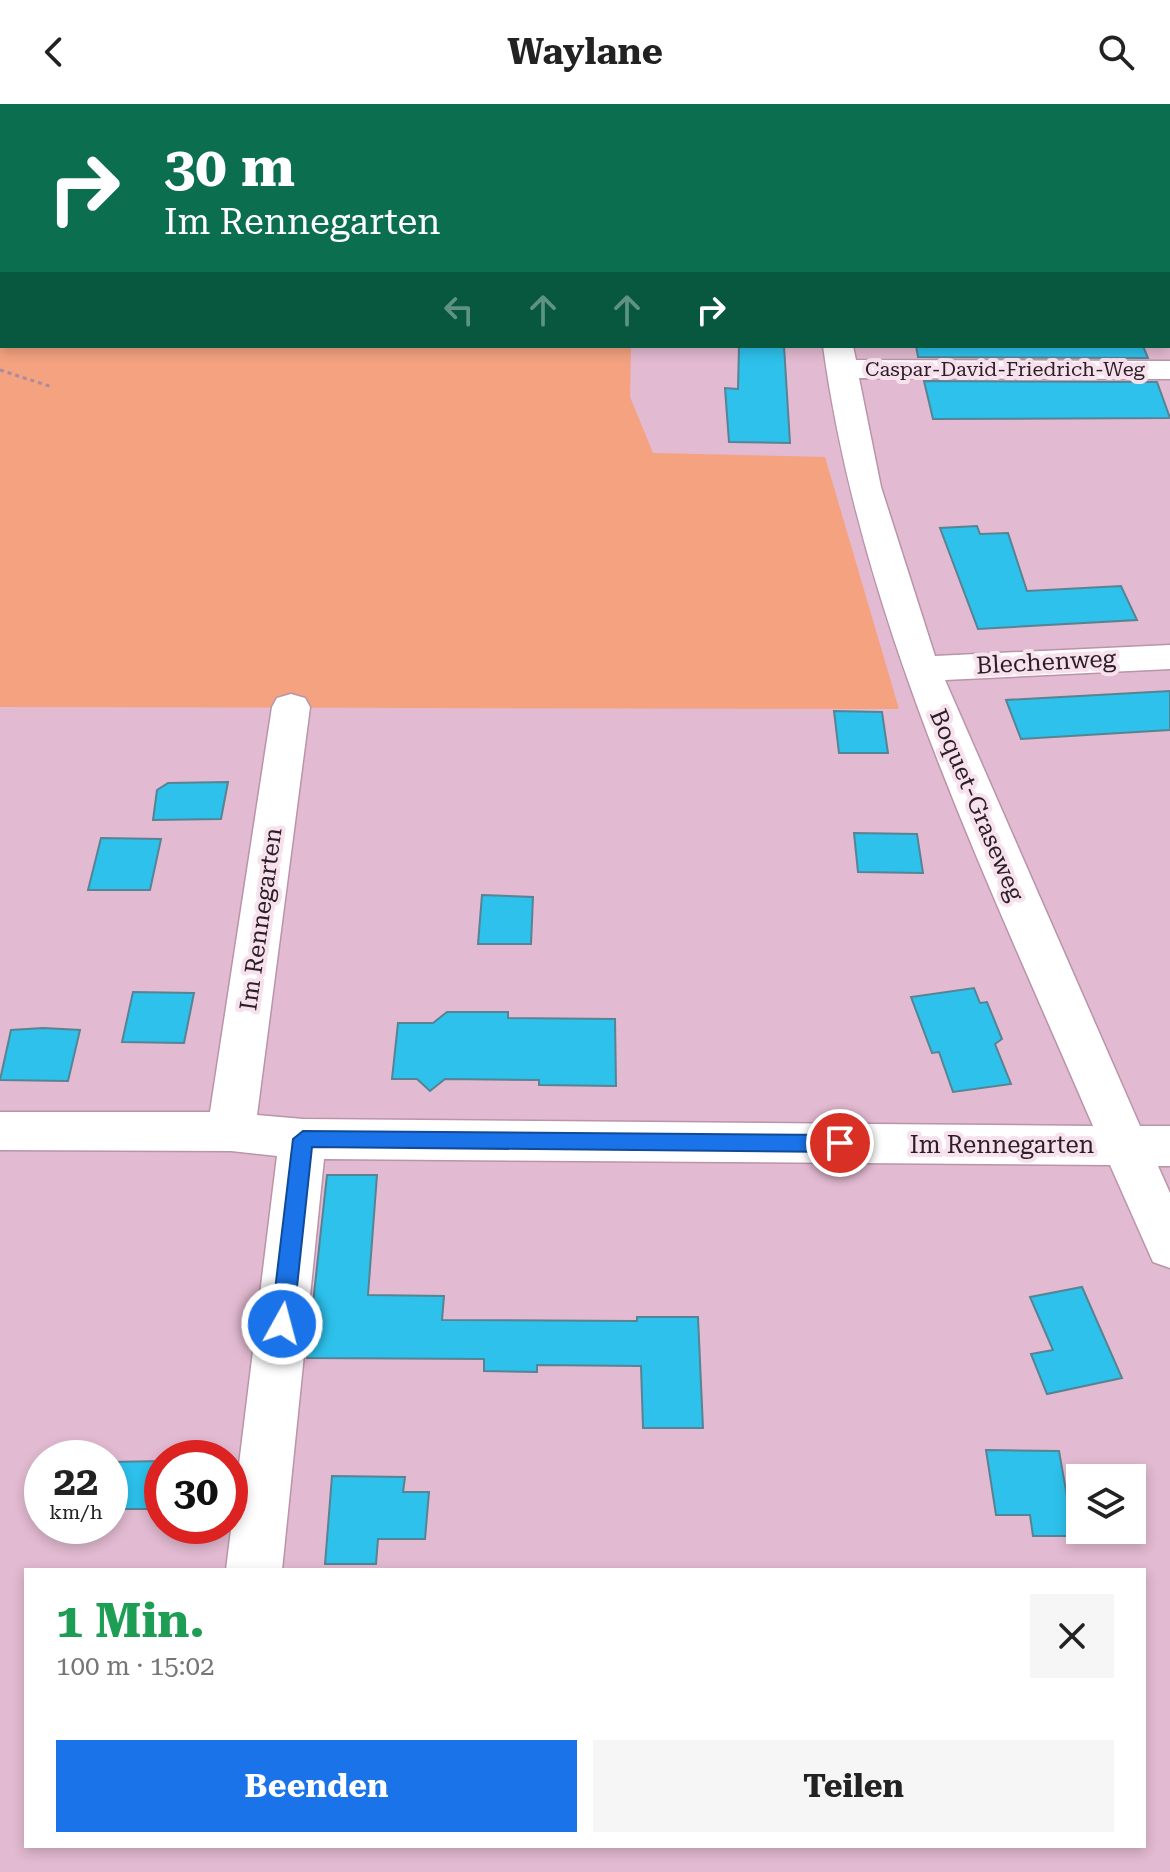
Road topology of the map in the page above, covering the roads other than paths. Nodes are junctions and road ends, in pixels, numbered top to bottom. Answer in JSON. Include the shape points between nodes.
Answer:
{"nodes":[{"id":1,"x":840,"y":357,"type":"edge"},
{"id":2,"x":1170,"y":370,"type":"edge"},
{"id":3,"x":1170,"y":657,"type":"edge"},
{"id":4,"x":921,"y":669,"type":"junction"},
{"id":5,"x":291,"y":707,"type":"dead end"},
{"id":6,"x":0,"y":1131,"type":"edge"},
{"id":7,"x":231,"y":1132,"type":"junction"},
{"id":8,"x":303,"y":1139,"type":"junction"},
{"id":9,"x":1147,"y":1146,"type":"edge"},
{"id":10,"x":1170,"y":1247,"type":"edge"},
{"id":11,"x":254,"y":1568,"type":"edge"}],
"edges":[{"from":1,"to":2,"type":"street","name":"Caspar-David-Friedrich-Weg"},
{"from":1,"to":4,"type":"street","name":"Boquet-Graseweg","via":[[860,466]]},
{"from":3,"to":4,"type":"street","name":"Blechenweg"},
{"from":4,"to":9,"type":"street","name":"Boquet-Graseweg","via":[[946,738]]},
{"from":5,"to":7,"type":"street","name":"Im Rennegarten"},
{"from":6,"to":7,"type":"street","name":"Im Rennegarten"},
{"from":7,"to":8,"type":"street","name":"Im Rennegarten"},
{"from":8,"to":9,"type":"street","name":"Im Rennegarten"},
{"from":8,"to":11,"type":"street"},
{"from":9,"to":10,"type":"street","name":"Boquet-Graseweg"}]}
